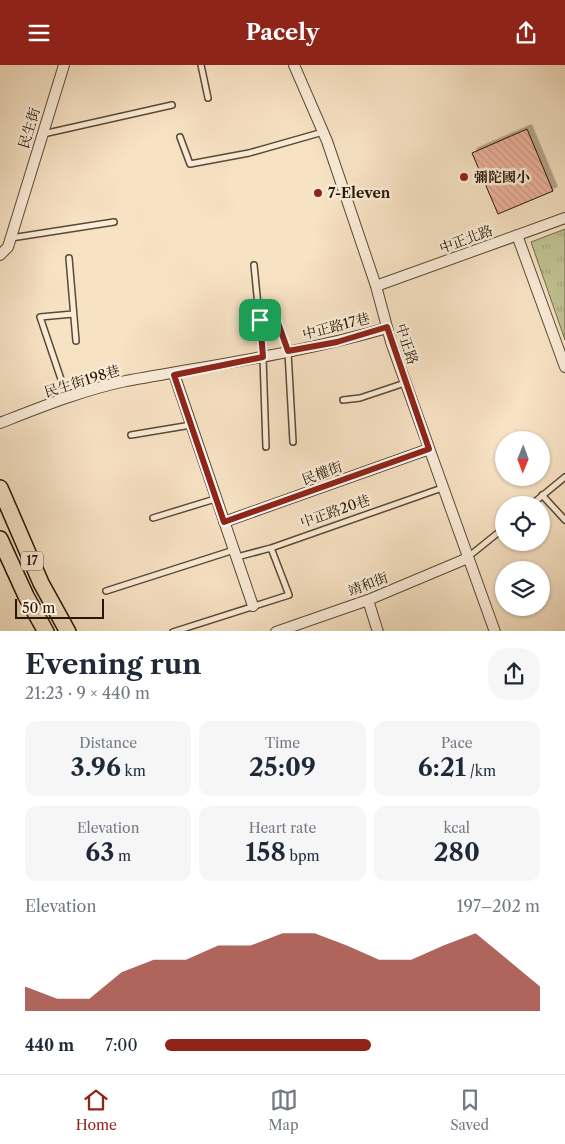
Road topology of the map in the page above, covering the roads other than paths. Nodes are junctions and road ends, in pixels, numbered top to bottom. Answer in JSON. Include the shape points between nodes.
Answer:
{"nodes":[{"id":1,"x":64,"y":65,"type":"edge"},
{"id":2,"x":201,"y":65,"type":"edge"},
{"id":3,"x":294,"y":65,"type":"edge"},
{"id":4,"x":208,"y":98,"type":"dead end"},
{"id":5,"x":172,"y":105,"type":"dead end"},
{"id":6,"x":323,"y":132,"type":"junction"},
{"id":7,"x":41,"y":134,"type":"junction"},
{"id":8,"x":180,"y":137,"type":"dead end"},
{"id":9,"x":565,"y":218,"type":"edge"},
{"id":10,"x":114,"y":222,"type":"dead end"},
{"id":11,"x":517,"y":235,"type":"junction"},
{"id":12,"x":11,"y":238,"type":"junction"},
{"id":13,"x":0,"y":255,"type":"edge"},
{"id":14,"x":69,"y":258,"type":"dead end"},
{"id":15,"x":254,"y":265,"type":"dead end"},
{"id":16,"x":376,"y":286,"type":"junction"},
{"id":17,"x":73,"y":314,"type":"junction"},
{"id":18,"x":260,"y":320,"type":"junction"},
{"id":19,"x":387,"y":327,"type":"junction"},
{"id":20,"x":76,"y":341,"type":"dead end"},
{"id":21,"x":288,"y":351,"type":"junction"},
{"id":22,"x":263,"y":357,"type":"junction"},
{"id":23,"x":565,"y":367,"type":"edge"},
{"id":24,"x":174,"y":375,"type":"junction"},
{"id":25,"x":405,"y":383,"type":"junction"},
{"id":26,"x":68,"y":397,"type":"junction"},
{"id":27,"x":343,"y":400,"type":"dead end"},
{"id":28,"x":0,"y":423,"type":"edge"},
{"id":29,"x":191,"y":425,"type":"junction"},
{"id":30,"x":131,"y":435,"type":"dead end"},
{"id":31,"x":293,"y":442,"type":"dead end"},
{"id":32,"x":266,"y":447,"type":"dead end"},
{"id":33,"x":429,"y":449,"type":"junction"},
{"id":34,"x":565,"y":477,"type":"edge"},
{"id":35,"x":0,"y":488,"type":"edge"},
{"id":36,"x":442,"y":488,"type":"junction"},
{"id":37,"x":542,"y":495,"type":"joint"},
{"id":38,"x":215,"y":499,"type":"junction"},
{"id":39,"x":153,"y":519,"type":"dead end"},
{"id":40,"x":565,"y":520,"type":"edge"},
{"id":41,"x":224,"y":522,"type":"junction"},
{"id":42,"x":495,"y":536,"type":"edge"},
{"id":43,"x":0,"y":539,"type":"edge"},
{"id":44,"x":271,"y":548,"type":"junction"},
{"id":45,"x":235,"y":554,"type":"junction"},
{"id":46,"x":468,"y":558,"type":"junction"},
{"id":47,"x":106,"y":591,"type":"dead end"},
{"id":48,"x":368,"y":600,"type":"junction"},
{"id":49,"x":253,"y":606,"type":"junction"},
{"id":50,"x":46,"y":631,"type":"edge"},
{"id":51,"x":68,"y":631,"type":"edge"},
{"id":52,"x":173,"y":631,"type":"edge"},
{"id":53,"x":276,"y":631,"type":"edge"},
{"id":54,"x":378,"y":631,"type":"edge"},
{"id":55,"x":495,"y":631,"type":"edge"}],
"edges":[{"from":1,"to":7,"type":"street","name":"民生街"},
{"from":2,"to":4,"type":"lane"},
{"from":3,"to":6,"type":"street","name":"中正路"},
{"from":5,"to":7,"type":"lane"},
{"from":6,"to":8,"type":"lane","via":[[249,153],[190,164]]},
{"from":6,"to":16,"type":"street","name":"中正路"},
{"from":7,"to":12,"type":"street","name":"民生街"},
{"from":9,"to":11,"type":"street","name":"中正北路"},
{"from":10,"to":12,"type":"lane"},
{"from":11,"to":16,"type":"street","name":"中正北路"},
{"from":11,"to":23,"type":"street"},
{"from":12,"to":13,"type":"street","name":"民生街"},
{"from":14,"to":17,"type":"lane"},
{"from":15,"to":18,"type":"lane"},
{"from":16,"to":19,"type":"street","name":"中正路"},
{"from":17,"to":20,"type":"lane"},
{"from":17,"to":26,"type":"lane","via":[[40,317]]},
{"from":18,"to":21,"type":"lane","via":[[276,317]]},
{"from":18,"to":22,"type":"lane"},
{"from":19,"to":21,"type":"street","name":"中正路17巷","via":[[337,342]]},
{"from":19,"to":25,"type":"street","name":"中正路"},
{"from":21,"to":22,"type":"street","name":"中正路17巷"},
{"from":21,"to":31,"type":"lane"},
{"from":22,"to":24,"type":"street","name":"中正路17巷"},
{"from":22,"to":32,"type":"lane"},
{"from":24,"to":26,"type":"street","name":"民生街198巷","via":[[125,381]]},
{"from":24,"to":29,"type":"street"},
{"from":25,"to":27,"type":"lane","via":[[360,398]]},
{"from":25,"to":33,"type":"street","name":"中正路"},
{"from":26,"to":28,"type":"street","name":"民生街198巷"},
{"from":29,"to":30,"type":"lane"},
{"from":29,"to":38,"type":"street"},
{"from":33,"to":36,"type":"street","name":"中正路"},
{"from":33,"to":41,"type":"street","name":"民權街"},
{"from":34,"to":37,"type":"lane"},
{"from":35,"to":51,"type":"main road","number":"17","via":[[41,583]]},
{"from":36,"to":44,"type":"lane","name":"中正路20巷"},
{"from":36,"to":46,"type":"street","name":"中正路"},
{"from":37,"to":40,"type":"lane"},
{"from":38,"to":39,"type":"lane"},
{"from":38,"to":41,"type":"street"},
{"from":41,"to":45,"type":"street"},
{"from":42,"to":46,"type":"lane"},
{"from":43,"to":50,"type":"main road","number":"17"},
{"from":44,"to":45,"type":"lane","name":"中正路20巷"},
{"from":44,"to":49,"type":"lane","via":[[289,595]]},
{"from":45,"to":47,"type":"lane","name":"中正路20巷"},
{"from":45,"to":49,"type":"street"},
{"from":46,"to":48,"type":"street","name":"靖和街"},
{"from":46,"to":55,"type":"street","name":"中正路"},
{"from":48,"to":53,"type":"street","name":"靖和街"},
{"from":48,"to":54,"type":"street"},
{"from":49,"to":52,"type":"lane"}]}
